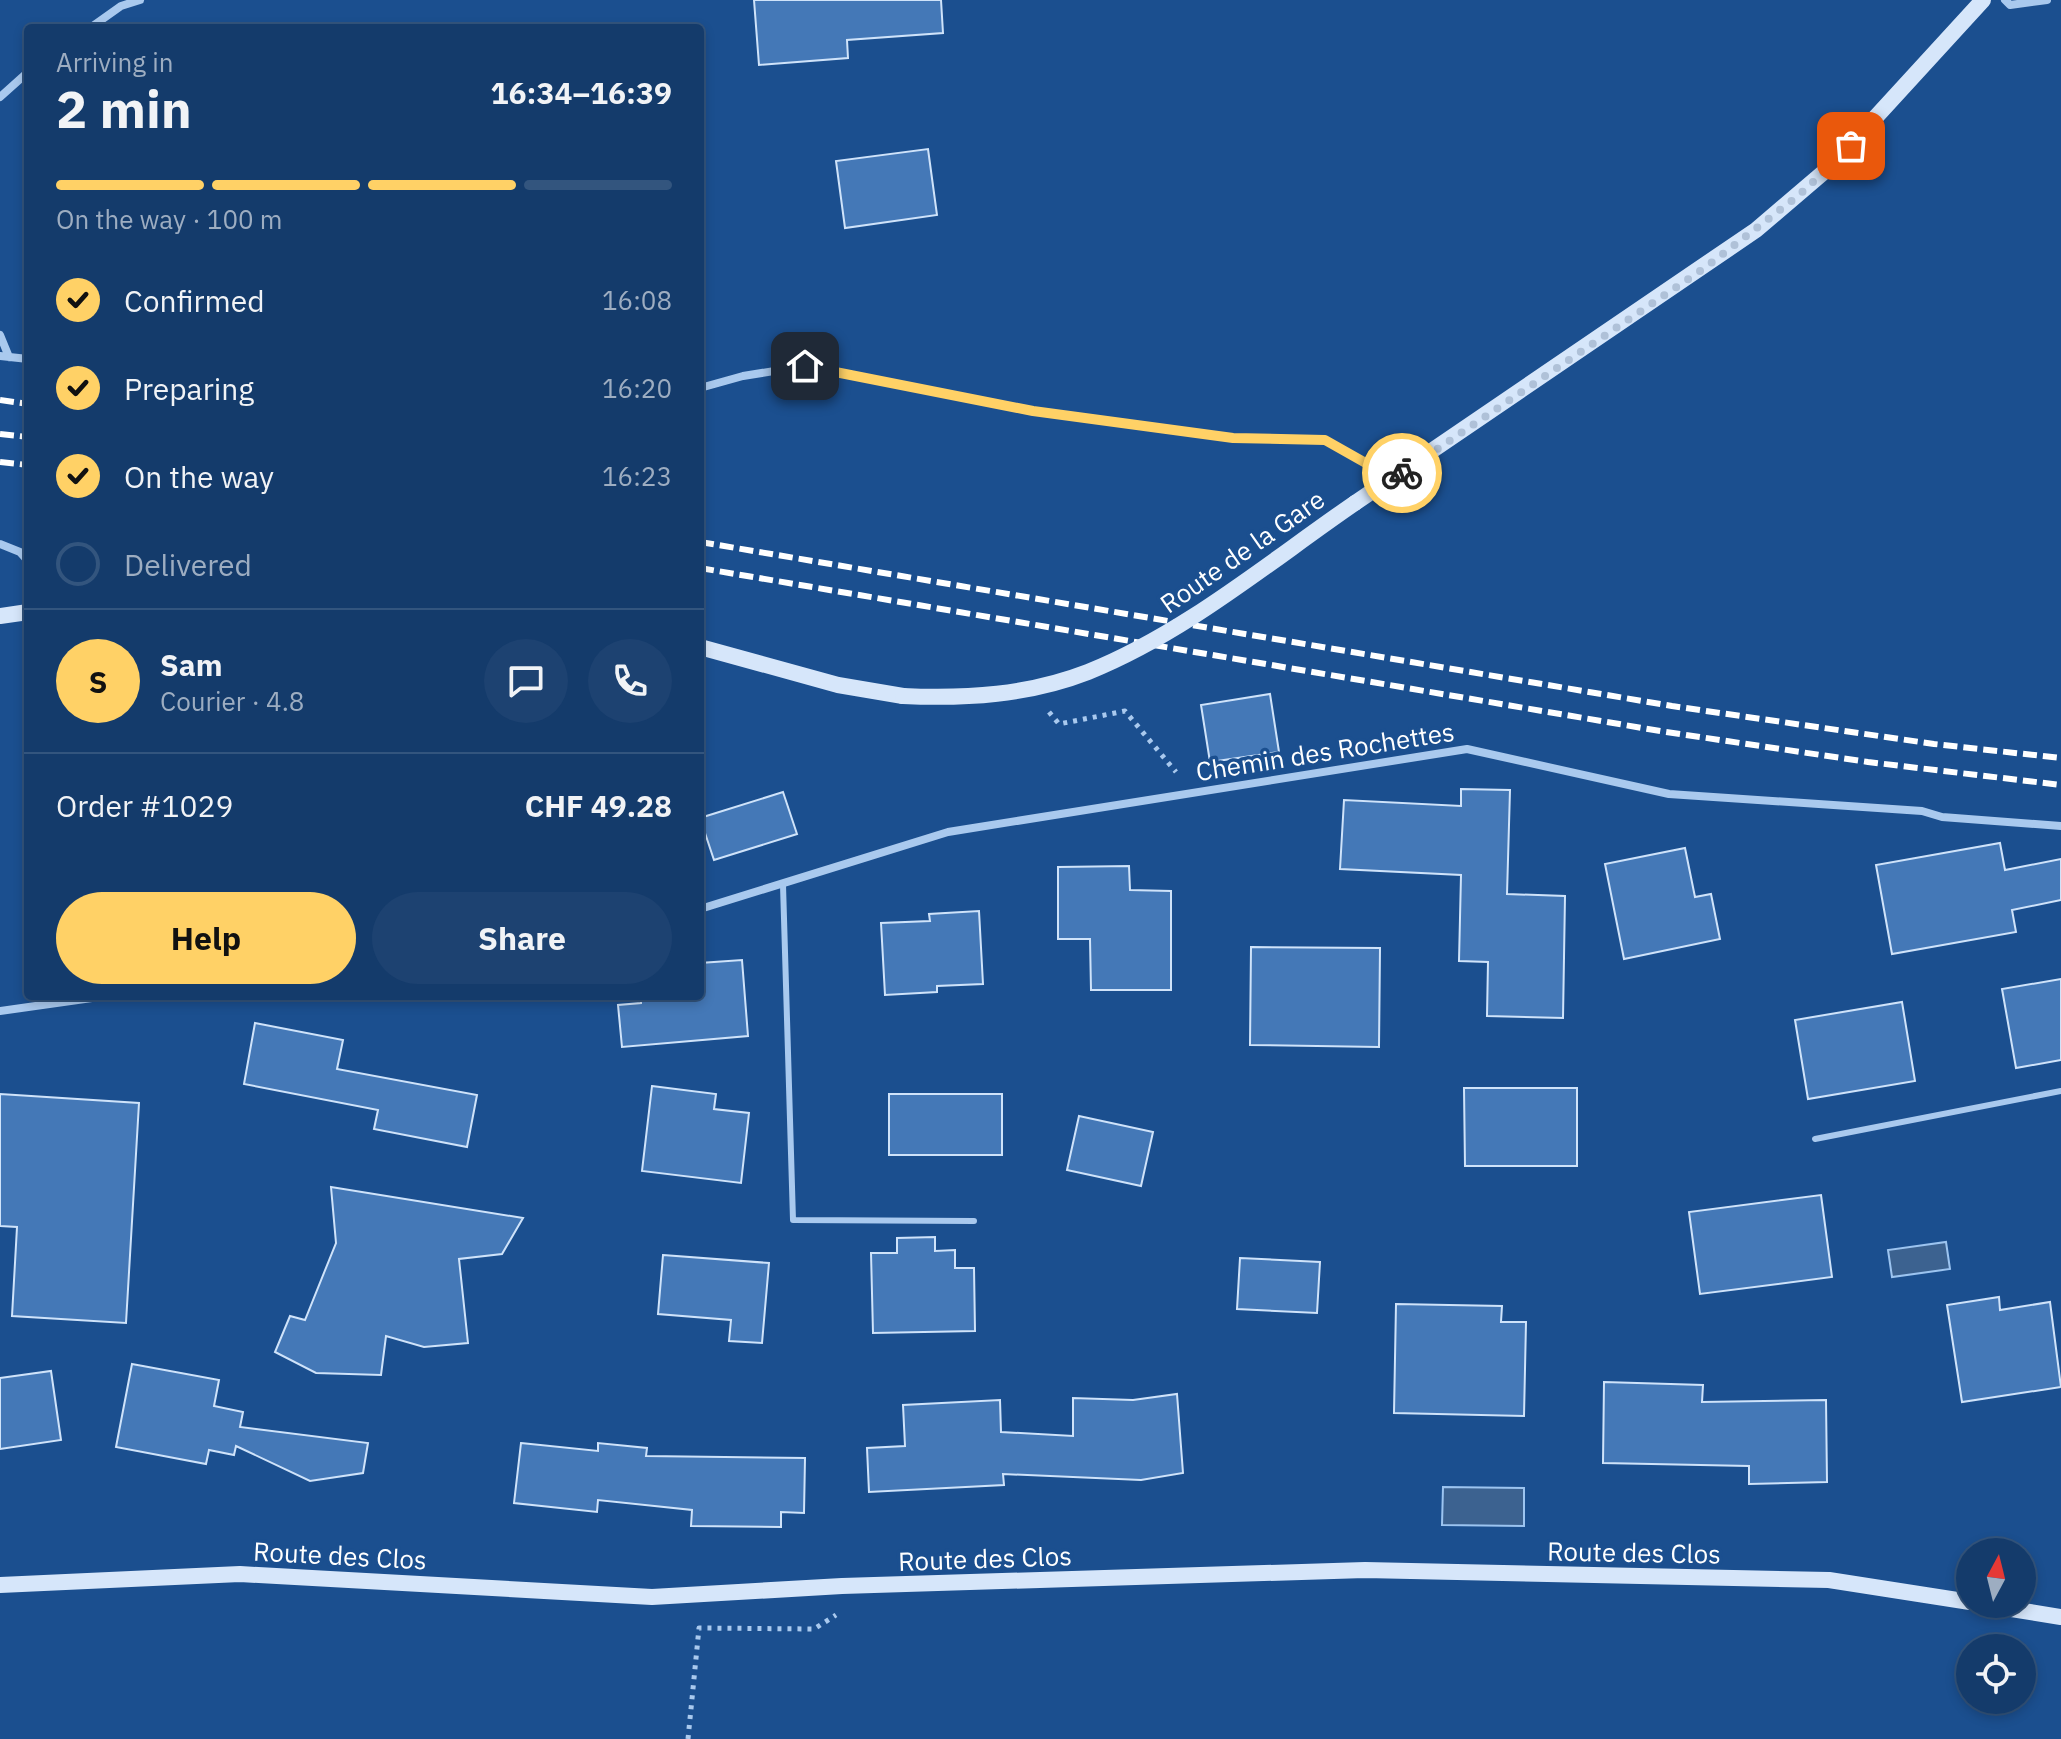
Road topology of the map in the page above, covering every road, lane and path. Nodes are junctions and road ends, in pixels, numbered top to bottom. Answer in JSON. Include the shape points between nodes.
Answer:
{"nodes":[{"id":1,"x":140,"y":0,"type":"edge"},
{"id":2,"x":1983,"y":0,"type":"edge"},
{"id":3,"x":2005,"y":0,"type":"edge"},
{"id":4,"x":2047,"y":0,"type":"edge"},
{"id":5,"x":96,"y":24,"type":"edge"},
{"id":6,"x":24,"y":76,"type":"edge"},
{"id":7,"x":0,"y":97,"type":"edge"},
{"id":8,"x":0,"y":335,"type":"edge"},
{"id":9,"x":5,"y":356,"type":"edge"},
{"id":10,"x":704,"y":387,"type":"edge"},
{"id":11,"x":1394,"y":479,"type":"junction"},
{"id":12,"x":0,"y":544,"type":"edge"},
{"id":13,"x":24,"y":556,"type":"edge"},
{"id":14,"x":24,"y":613,"type":"edge"},
{"id":15,"x":0,"y":616,"type":"edge"},
{"id":16,"x":704,"y":648,"type":"edge"},
{"id":17,"x":1045,"y":706,"type":"dead end"},
{"id":18,"x":1192,"y":791,"type":"junction"},
{"id":19,"x":2061,"y":826,"type":"edge"},
{"id":20,"x":783,"y":885,"type":"junction"},
{"id":21,"x":704,"y":908,"type":"edge"},
{"id":22,"x":78,"y":1000,"type":"edge"},
{"id":23,"x":0,"y":1011,"type":"edge"},
{"id":24,"x":2061,"y":1091,"type":"edge"},
{"id":25,"x":1815,"y":1139,"type":"dead end"},
{"id":26,"x":974,"y":1221,"type":"dead end"},
{"id":27,"x":0,"y":1585,"type":"edge"},
{"id":28,"x":842,"y":1586,"type":"junction"},
{"id":29,"x":1956,"y":1600,"type":"edge"},
{"id":30,"x":2036,"y":1613,"type":"edge"},
{"id":31,"x":2061,"y":1617,"type":"edge"},
{"id":32,"x":688,"y":1739,"type":"edge"}],
"edges":[{"from":1,"to":5,"type":"street"},
{"from":2,"to":11,"type":"street","name":"Route de la Gare","via":[[1871,125],[1798,196],[1706,267]]},
{"from":3,"to":4,"type":"street","via":[[2010,5]]},
{"from":6,"to":7,"type":"street"},
{"from":8,"to":9,"type":"street"},
{"from":10,"to":11,"type":"street","via":[[805,366],[1033,411],[1233,438],[1325,440]]},
{"from":11,"to":16,"type":"street","name":"Route de la Gare","bridge":true,"via":[[1175,628],[1108,663],[1036,687],[957,698],[903,696],[838,685]]},
{"from":12,"to":13,"type":"street"},
{"from":14,"to":15,"type":"street"},
{"from":17,"to":18,"type":"path","via":[[1059,724],[1125,711]]},
{"from":18,"to":19,"type":"street","name":"Chemin des Rochettes","via":[[1467,749],[1669,794]]},
{"from":18,"to":20,"type":"street","name":"Chemin des Rochettes","via":[[948,832]]},
{"from":20,"to":21,"type":"street","name":"Chemin des Rochettes"},
{"from":20,"to":26,"type":"lane","via":[[793,1220]]},
{"from":22,"to":23,"type":"street"},
{"from":24,"to":25,"type":"lane"},
{"from":27,"to":28,"type":"street","name":"Route des Clos","via":[[240,1574],[652,1597]]},
{"from":28,"to":29,"type":"street","name":"Route des Clos","via":[[1365,1570],[1829,1580]]},
{"from":28,"to":32,"type":"path","via":[[842,1612],[814,1629],[699,1628]]},
{"from":30,"to":31,"type":"street"}]}
